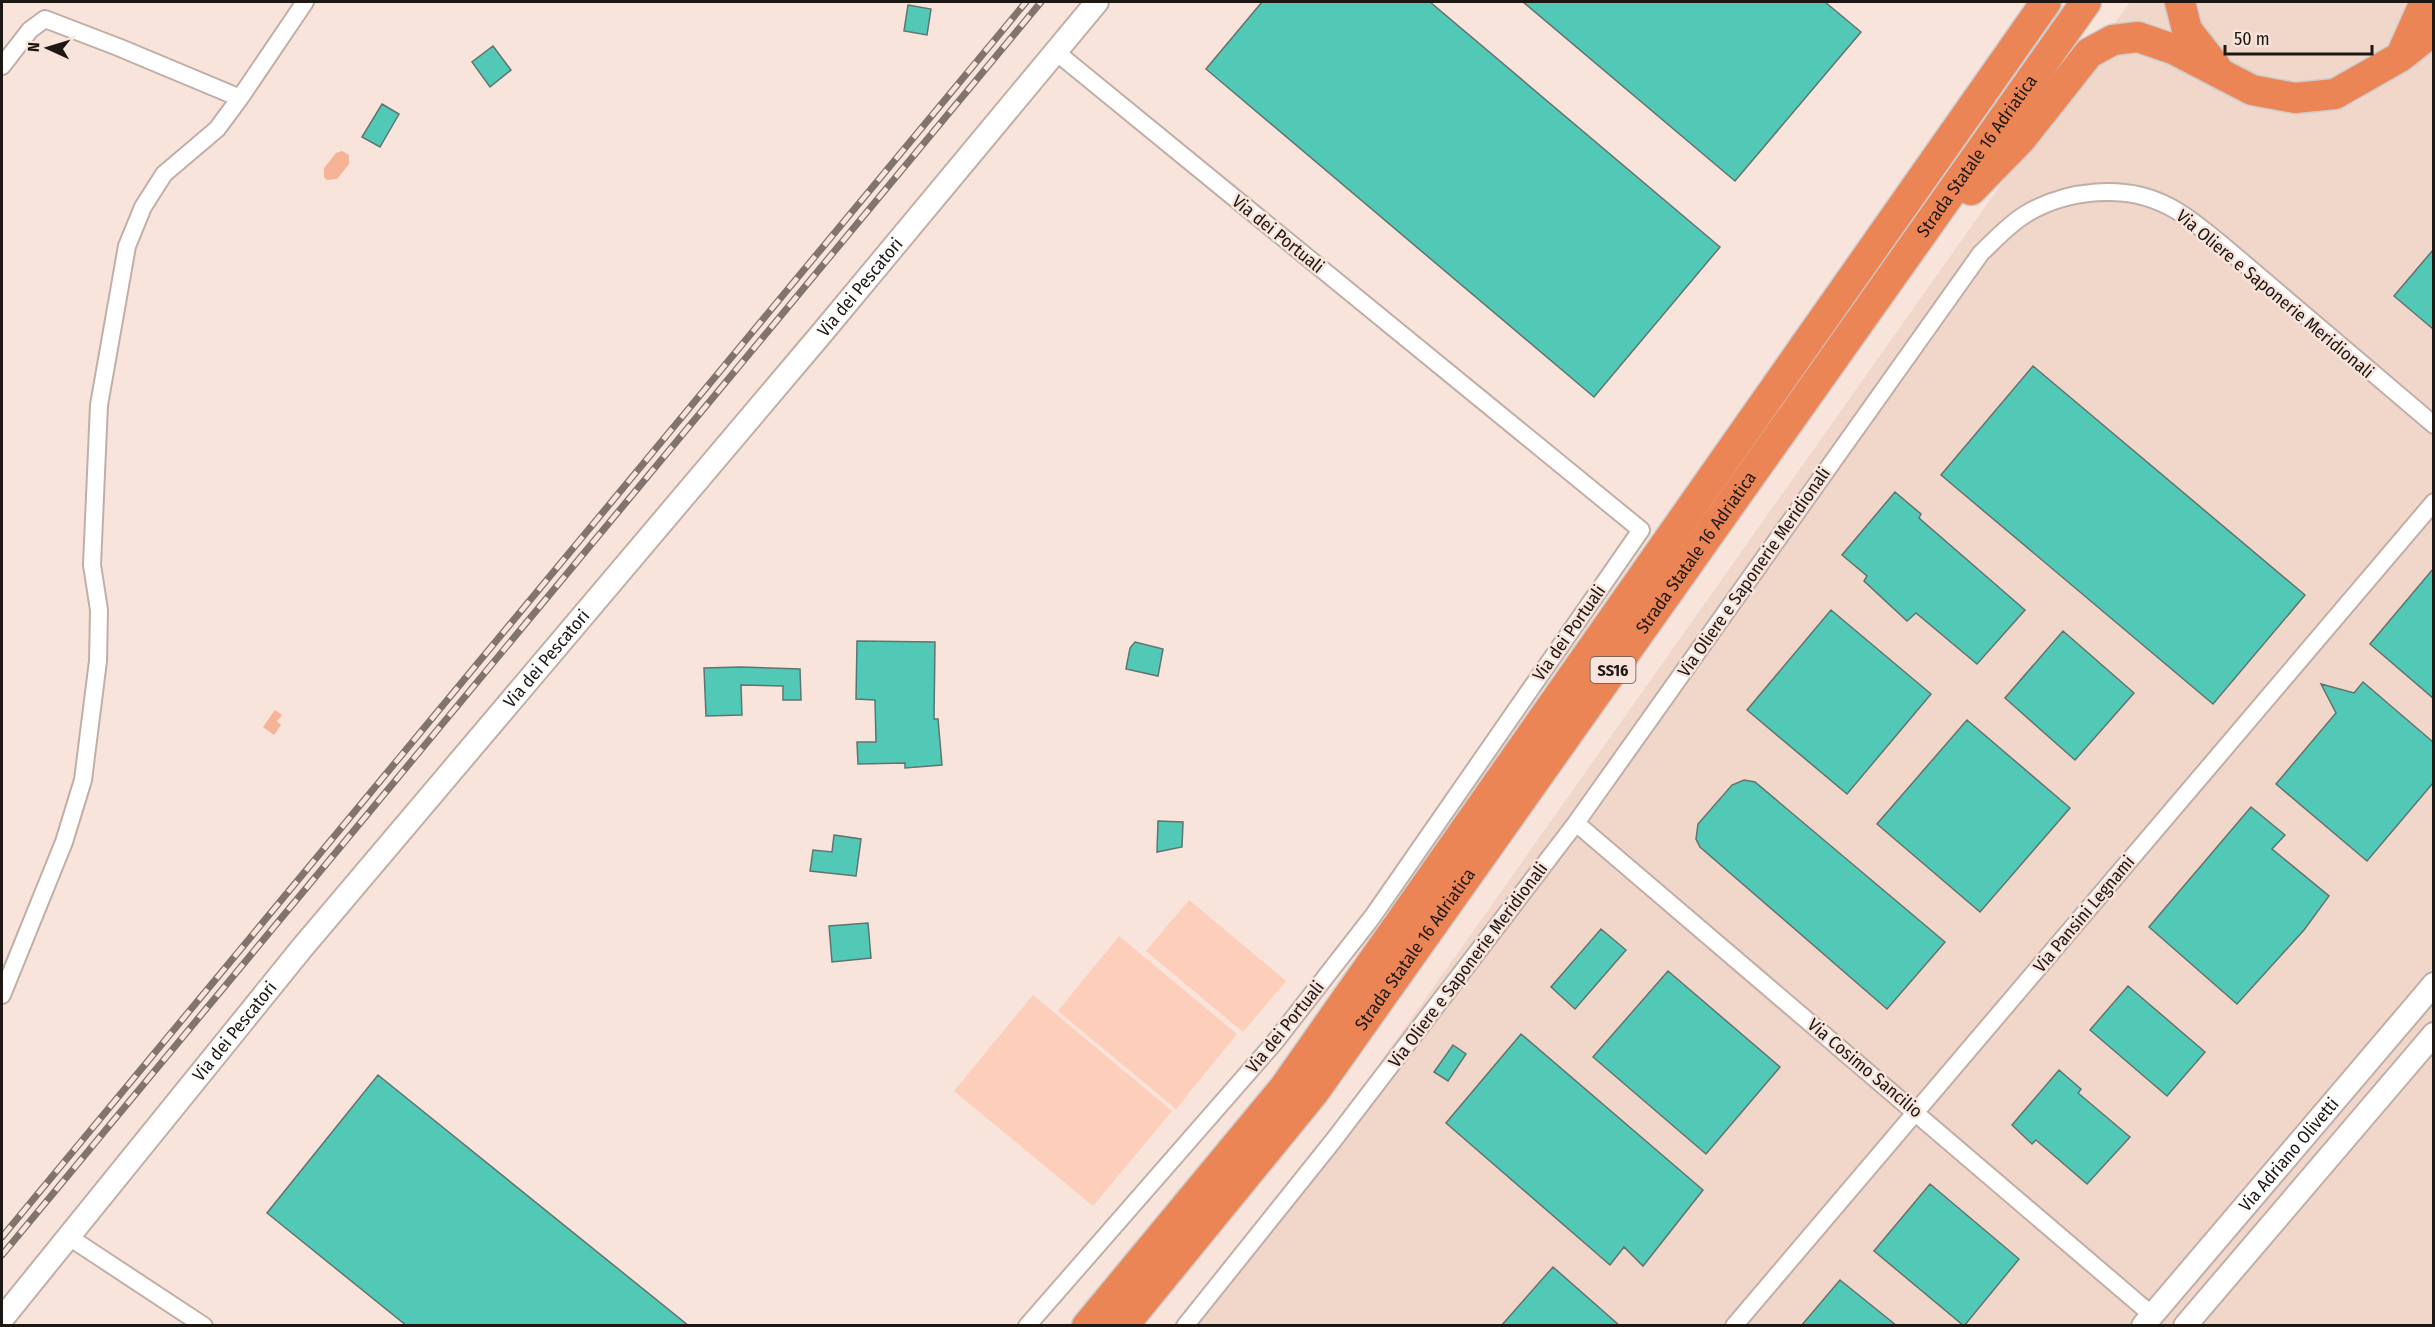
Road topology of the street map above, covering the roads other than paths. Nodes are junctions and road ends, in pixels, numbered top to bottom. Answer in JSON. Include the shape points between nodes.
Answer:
{"nodes":[{"id":1,"x":306,"y":2,"type":"edge"},
{"id":2,"x":1097,"y":2,"type":"edge"},
{"id":3,"x":2030,"y":2,"type":"edge"},
{"id":4,"x":2046,"y":2,"type":"edge"},
{"id":5,"x":2086,"y":2,"type":"edge"},
{"id":6,"x":2180,"y":2,"type":"edge"},
{"id":7,"x":2425,"y":2,"type":"edge"},
{"id":8,"x":2433,"y":30,"type":"edge"},
{"id":9,"x":1056,"y":52,"type":"junction"},
{"id":10,"x":2400,"y":57,"type":"junction"},
{"id":11,"x":2,"y":66,"type":"edge"},
{"id":12,"x":1996,"y":74,"type":"junction"},
{"id":13,"x":2222,"y":74,"type":"junction"},
{"id":14,"x":240,"y":98,"type":"junction"},
{"id":15,"x":1909,"y":254,"type":"junction"},
{"id":16,"x":2433,"y":425,"type":"edge"},
{"id":17,"x":2433,"y":502,"type":"edge"},
{"id":18,"x":1576,"y":823,"type":"junction"},
{"id":19,"x":2433,"y":984,"type":"edge"},
{"id":20,"x":2,"y":995,"type":"edge"},
{"id":21,"x":2433,"y":1034,"type":"edge"},
{"id":22,"x":1916,"y":1112,"type":"junction"},
{"id":23,"x":69,"y":1237,"type":"junction"},
{"id":24,"x":2,"y":1319,"type":"edge"},
{"id":25,"x":2148,"y":1320,"type":"edge"},
{"id":26,"x":204,"y":1326,"type":"edge"},
{"id":27,"x":1027,"y":1326,"type":"edge"},
{"id":28,"x":1087,"y":1326,"type":"edge"},
{"id":29,"x":1123,"y":1326,"type":"edge"},
{"id":30,"x":1185,"y":1326,"type":"edge"},
{"id":31,"x":1734,"y":1326,"type":"edge"},
{"id":32,"x":2185,"y":1326,"type":"edge"}],
"edges":[{"from":1,"to":14,"type":"street"},
{"from":2,"to":9,"type":"street","name":"Via dei Pescatori"},
{"from":3,"to":12,"type":"highway"},
{"from":4,"to":12,"type":"highway","name":"Strada Statale 16 Adriatica","number":"SS16"},
{"from":5,"to":15,"type":"highway","name":"Strada Statale 16 Adriatica","number":"SS16"},
{"from":6,"to":13,"type":"highway","via":[[2187,30]]},
{"from":7,"to":10,"type":"highway"},
{"from":8,"to":10,"type":"highway"},
{"from":9,"to":23,"type":"street","name":"Via dei Pescatori","via":[[302,948]]},
{"from":9,"to":27,"type":"street","name":"Via dei Portuali","via":[[1641,530],[1373,916],[1274,1044]]},
{"from":10,"to":13,"type":"highway","via":[[2335,94],[2295,98],[2252,90]]},
{"from":11,"to":14,"type":"street","via":[[30,30],[45,19]]},
{"from":12,"to":28,"type":"highway","name":"Strada Statale 16 Adriatica","number":"SS16","via":[[1284,1088]]},
{"from":13,"to":15,"type":"highway","via":[[2173,49],[2138,37],[2113,40],[2090,53],[2021,139]]},
{"from":14,"to":20,"type":"street","via":[[217,129],[164,174],[143,207],[127,246],[99,405],[92,565],[99,610],[98,662],[83,780],[64,842]]},
{"from":15,"to":29,"type":"highway","name":"Strada Statale 16 Adriatica","number":"SS16","via":[[1314,1092]]},
{"from":16,"to":18,"type":"street","name":"Via Oliere e Saponerie Meridionali","via":[[2187,217],[2165,204],[2133,195],[2103,192],[2054,200],[2026,214],[1981,254]]},
{"from":17,"to":22,"type":"street","name":"Via Pansini Legnami"},
{"from":18,"to":22,"type":"street","name":"Via Cosimo Sancilio"},
{"from":18,"to":30,"type":"street","name":"Via Oliere e Saponerie Meridionali","via":[[1333,1141]]},
{"from":19,"to":25,"type":"street","name":"Via Adriano Olivetti"},
{"from":21,"to":32,"type":"street","name":"Via Adriano Olivetti"},
{"from":22,"to":25,"type":"street","name":"Via Cosimo Sancilio"},
{"from":22,"to":31,"type":"street","name":"Via Pansini Legnami"},
{"from":23,"to":24,"type":"street","name":"Via dei Pescatori"},
{"from":23,"to":26,"type":"street"}]}
